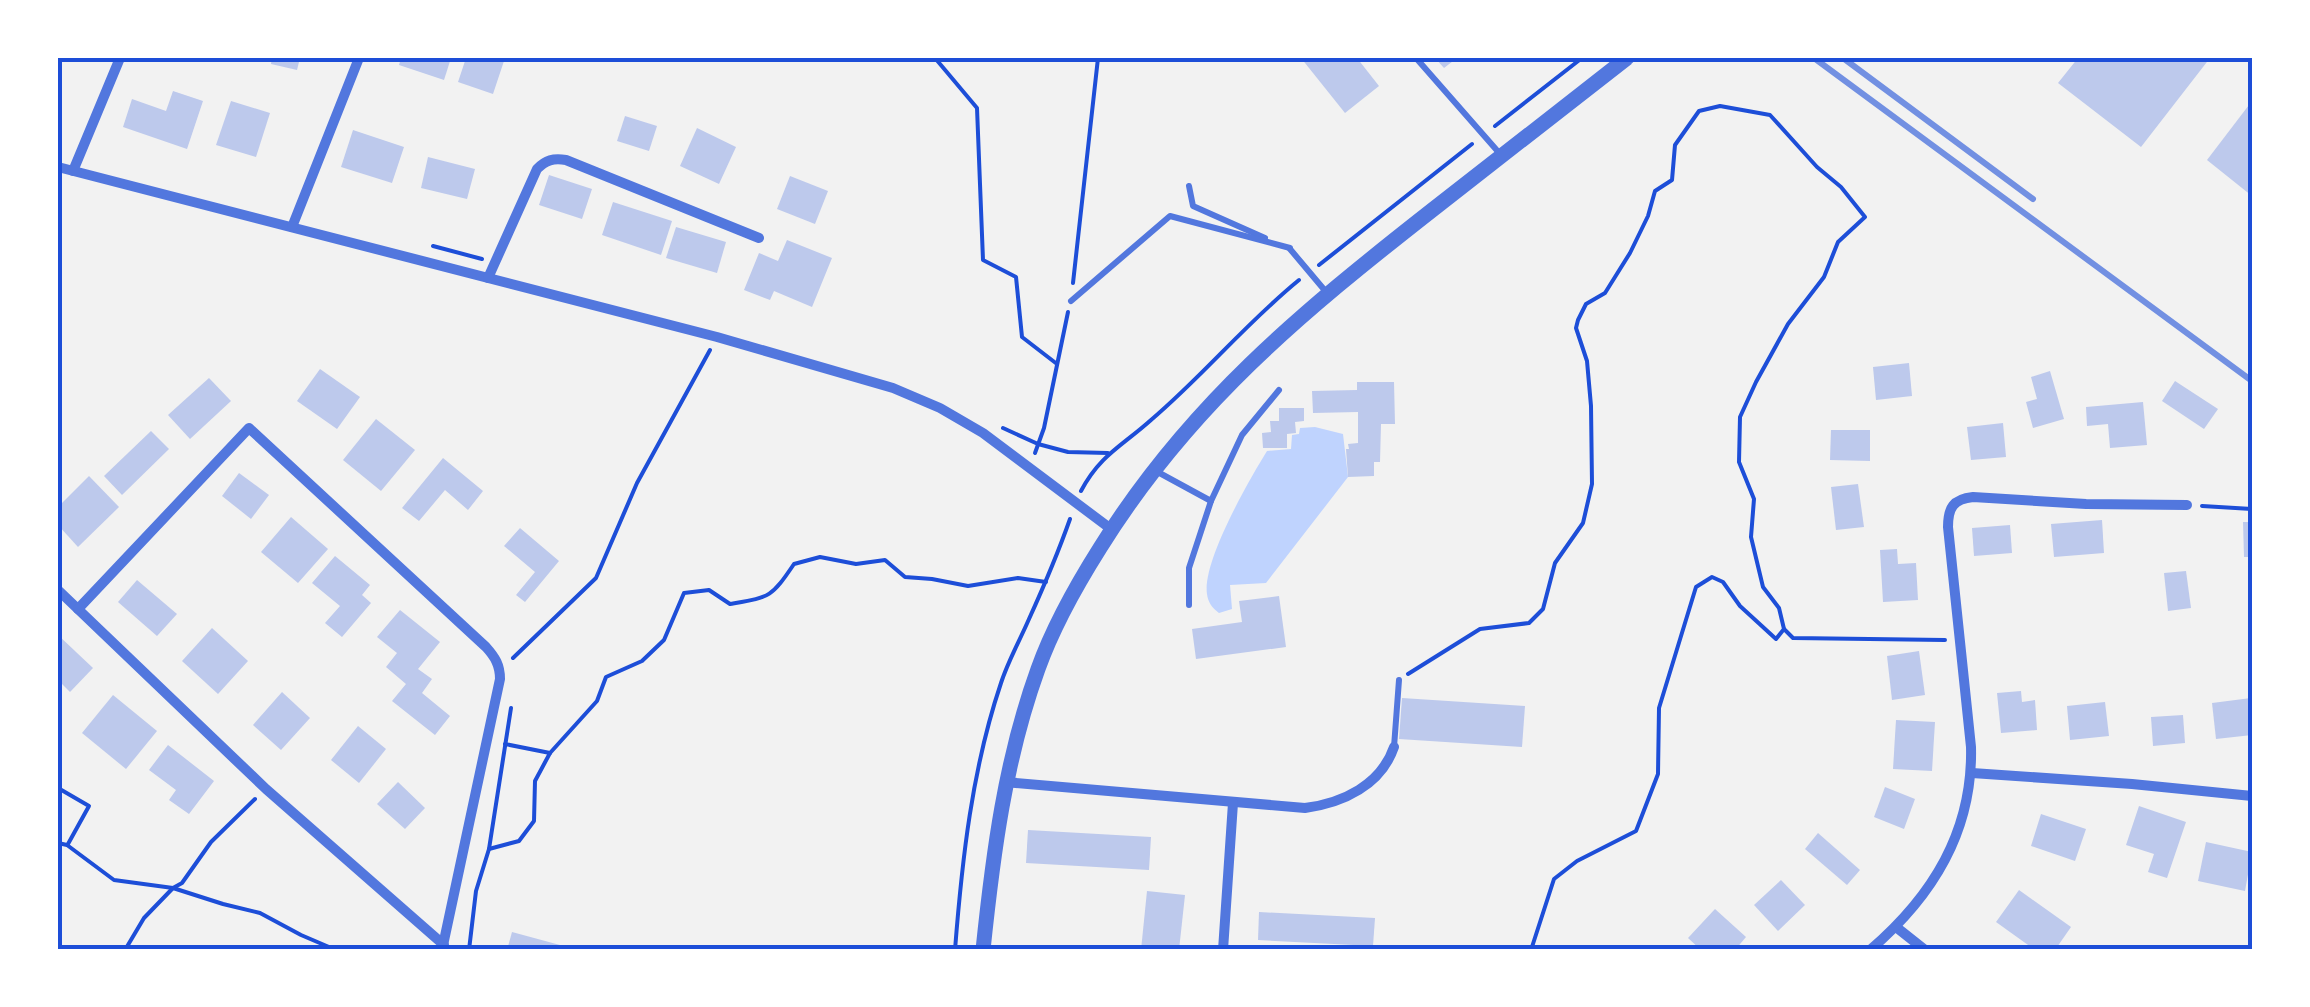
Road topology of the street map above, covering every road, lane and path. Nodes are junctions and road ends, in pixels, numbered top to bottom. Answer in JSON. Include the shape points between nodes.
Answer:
{"nodes":[{"id":1,"x":120,"y":58,"type":"edge"},
{"id":2,"x":359,"y":58,"type":"edge"},
{"id":3,"x":935,"y":58,"type":"edge"},
{"id":4,"x":1098,"y":58,"type":"edge"},
{"id":5,"x":1416,"y":58,"type":"edge"},
{"id":6,"x":1628,"y":58,"type":"edge"},
{"id":7,"x":1502,"y":156,"type":"junction"},
{"id":8,"x":58,"y":167,"type":"edge"},
{"id":9,"x":73,"y":170,"type":"junction"},
{"id":10,"x":1189,"y":186,"type":"dead end"},
{"id":11,"x":292,"y":227,"type":"junction"},
{"id":12,"x":759,"y":238,"type":"dead end"},
{"id":13,"x":1290,"y":248,"type":"junction"},
{"id":14,"x":488,"y":278,"type":"junction"},
{"id":15,"x":1327,"y":293,"type":"junction"},
{"id":16,"x":1071,"y":301,"type":"junction"},
{"id":17,"x":718,"y":337,"type":"junction"},
{"id":18,"x":1057,"y":364,"type":"junction"},
{"id":19,"x":1280,"y":390,"type":"dead end"},
{"id":20,"x":1030,"y":467,"type":"junction"},
{"id":21,"x":1153,"y":470,"type":"junction"},
{"id":22,"x":1211,"y":501,"type":"junction"},
{"id":23,"x":2187,"y":505,"type":"joint"},
{"id":24,"x":2252,"y":509,"type":"edge"},
{"id":25,"x":1111,"y":529,"type":"junction"},
{"id":26,"x":1046,"y":582,"type":"dead end"},
{"id":27,"x":58,"y":590,"type":"edge"},
{"id":28,"x":1189,"y":604,"type":"dead end"},
{"id":29,"x":78,"y":609,"type":"junction"},
{"id":30,"x":1784,"y":628,"type":"junction"},
{"id":31,"x":1960,"y":640,"type":"junction"},
{"id":32,"x":500,"y":670,"type":"junction"},
{"id":33,"x":1399,"y":680,"type":"joint"},
{"id":34,"x":511,"y":707,"type":"dead end"},
{"id":35,"x":506,"y":744,"type":"junction"},
{"id":36,"x":1394,"y":747,"type":"joint"},
{"id":37,"x":550,"y":753,"type":"junction"},
{"id":38,"x":1972,"y":772,"type":"junction"},
{"id":39,"x":1005,"y":782,"type":"junction"},
{"id":40,"x":58,"y":788,"type":"edge"},
{"id":41,"x":266,"y":789,"type":"junction"},
{"id":42,"x":2252,"y":796,"type":"edge"},
{"id":43,"x":1233,"y":803,"type":"junction"},
{"id":44,"x":58,"y":843,"type":"edge"},
{"id":45,"x":67,"y":845,"type":"junction"},
{"id":46,"x":489,"y":850,"type":"junction"},
{"id":47,"x":173,"y":888,"type":"junction"},
{"id":48,"x":1896,"y":927,"type":"junction"},
{"id":49,"x":443,"y":947,"type":"edge"},
{"id":50,"x":125,"y":950,"type":"edge"},
{"id":51,"x":336,"y":950,"type":"edge"},
{"id":52,"x":469,"y":950,"type":"edge"},
{"id":53,"x":983,"y":950,"type":"edge"},
{"id":54,"x":1223,"y":950,"type":"edge"},
{"id":55,"x":1531,"y":950,"type":"edge"},
{"id":56,"x":1870,"y":950,"type":"edge"},
{"id":57,"x":1925,"y":950,"type":"edge"}],
"edges":[{"from":1,"to":9,"type":"street"},
{"from":2,"to":11,"type":"street"},
{"from":3,"to":18,"type":"path","via":[[977,108],[983,260],[1016,277],[1022,337]]},
{"from":4,"to":16,"type":"path"},
{"from":5,"to":7,"type":"lane"},
{"from":6,"to":7,"type":"street"},
{"from":7,"to":15,"type":"street"},
{"from":8,"to":9,"type":"street"},
{"from":9,"to":11,"type":"street"},
{"from":10,"to":13,"type":"lane","via":[[1193,206]]},
{"from":11,"to":14,"type":"street"},
{"from":12,"to":14,"type":"street","via":[[554,158],[536,169]]},
{"from":13,"to":15,"type":"lane"},
{"from":13,"to":16,"type":"lane","via":[[1170,216]]},
{"from":14,"to":17,"type":"street"},
{"from":15,"to":21,"type":"street","via":[[1220,392]]},
{"from":16,"to":18,"type":"path"},
{"from":17,"to":20,"type":"street","via":[[893,388],[984,433]]},
{"from":17,"to":32,"type":"path","via":[[637,483],[596,578]]},
{"from":18,"to":20,"type":"path"},
{"from":19,"to":22,"type":"lane","via":[[1242,435]]},
{"from":20,"to":25,"type":"street"},
{"from":21,"to":22,"type":"lane"},
{"from":21,"to":25,"type":"street"},
{"from":22,"to":28,"type":"lane","via":[[1189,568]]},
{"from":23,"to":24,"type":"path"},
{"from":23,"to":31,"type":"street","via":[[1962,498],[1948,515]]},
{"from":25,"to":39,"type":"street","via":[[1039,665]]},
{"from":26,"to":37,"type":"path","via":[[1018,578],[968,586],[905,577],[884,560],[856,564],[820,557],[794,564],[767,597],[730,604],[709,590],[684,593],[664,640],[642,661],[606,678],[596,701]]},
{"from":27,"to":29,"type":"street"},
{"from":29,"to":32,"type":"street","via":[[249,428],[486,647]]},
{"from":29,"to":41,"type":"street"},
{"from":30,"to":31,"type":"path","via":[[1794,638]]},
{"from":30,"to":33,"type":"path","via":[[1763,587],[1751,536],[1754,500],[1739,462],[1740,418],[1838,242],[1865,217],[1770,115],[1720,106],[1699,111],[1675,145],[1672,180],[1656,191],[1605,293],[1586,304],[1578,320],[1592,406],[1592,484],[1583,523],[1554,564],[1543,609],[1530,623],[1480,629]]},
{"from":30,"to":55,"type":"path","via":[[1776,639],[1723,582],[1712,577],[1696,587],[1659,708],[1658,774],[1636,831],[1554,879]]},
{"from":31,"to":38,"type":"street"},
{"from":32,"to":49,"type":"street"},
{"from":33,"to":36,"type":"lane"},
{"from":34,"to":35,"type":"path"},
{"from":35,"to":37,"type":"path"},
{"from":35,"to":46,"type":"path"},
{"from":36,"to":43,"type":"street","via":[[1389,763],[1368,783],[1326,805]]},
{"from":37,"to":46,"type":"path","via":[[535,781],[534,821],[519,841]]},
{"from":38,"to":42,"type":"street"},
{"from":38,"to":48,"type":"street","via":[[1950,852]]},
{"from":39,"to":43,"type":"street"},
{"from":39,"to":53,"type":"street"},
{"from":40,"to":45,"type":"path","via":[[89,806]]},
{"from":41,"to":47,"type":"path"},
{"from":41,"to":49,"type":"street"},
{"from":43,"to":54,"type":"street"},
{"from":44,"to":45,"type":"path"},
{"from":45,"to":47,"type":"path","via":[[114,880]]},
{"from":46,"to":52,"type":"path"},
{"from":47,"to":50,"type":"path"},
{"from":47,"to":51,"type":"path","via":[[260,913]]},
{"from":48,"to":56,"type":"street"},
{"from":48,"to":57,"type":"street"}]}
